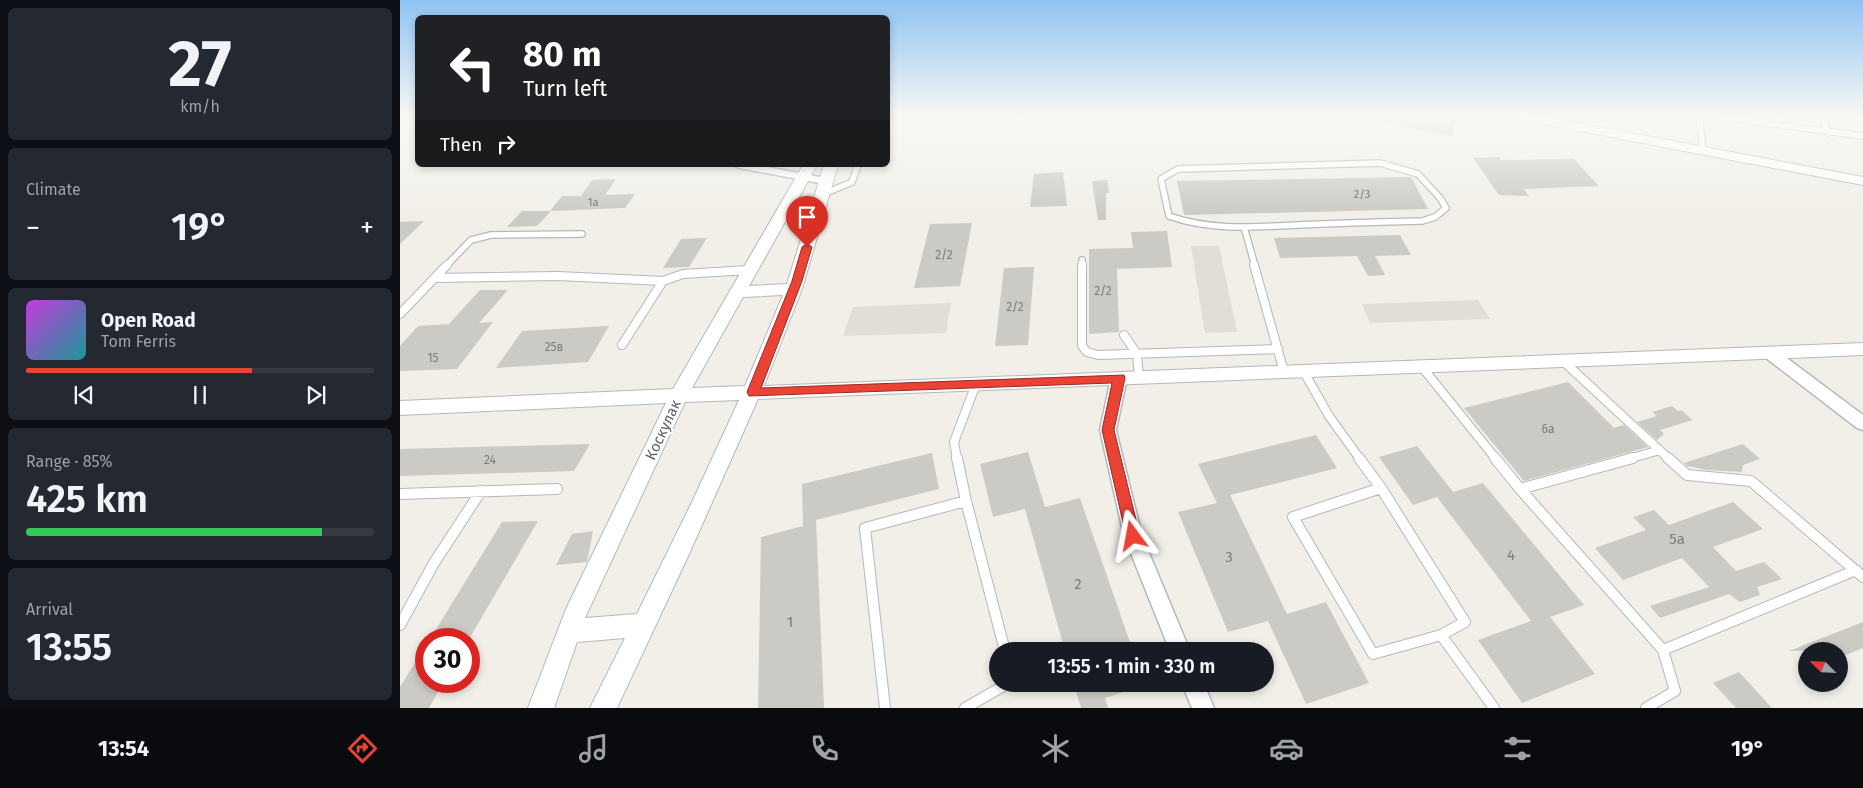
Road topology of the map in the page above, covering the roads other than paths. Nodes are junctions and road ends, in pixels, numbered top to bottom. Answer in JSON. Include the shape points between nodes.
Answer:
{"nodes":[{"id":1,"x":1698,"y":149,"type":"edge"},
{"id":2,"x":1702,"y":150,"type":"joint"},
{"id":3,"x":762,"y":167,"type":"edge"},
{"id":4,"x":830,"y":167,"type":"edge"},
{"id":5,"x":857,"y":167,"type":"edge"},
{"id":6,"x":807,"y":171,"type":"edge"},
{"id":7,"x":1863,"y":180,"type":"edge"},
{"id":8,"x":823,"y":188,"type":"junction"},
{"id":9,"x":1244,"y":227,"type":"junction"},
{"id":10,"x":582,"y":234,"type":"dead end"},
{"id":11,"x":1082,"y":260,"type":"dead end"},
{"id":12,"x":748,"y":270,"type":"junction"},
{"id":13,"x":435,"y":278,"type":"junction"},
{"id":14,"x":663,"y":281,"type":"junction"},
{"id":15,"x":794,"y":289,"type":"junction"},
{"id":16,"x":736,"y":292,"type":"junction"},
{"id":17,"x":400,"y":314,"type":"edge"},
{"id":18,"x":1124,"y":335,"type":"dead end"},
{"id":19,"x":622,"y":345,"type":"dead end"},
{"id":20,"x":1278,"y":350,"type":"junction"},
{"id":21,"x":1863,"y":350,"type":"edge"},
{"id":22,"x":1137,"y":354,"type":"junction"},
{"id":23,"x":1771,"y":354,"type":"junction"},
{"id":24,"x":1563,"y":361,"type":"junction"},
{"id":25,"x":1422,"y":367,"type":"junction"},
{"id":26,"x":1284,"y":372,"type":"junction"},
{"id":27,"x":1304,"y":372,"type":"junction"},
{"id":28,"x":1119,"y":378,"type":"junction"},
{"id":29,"x":1139,"y":378,"type":"junction"},
{"id":30,"x":976,"y":384,"type":"junction"},
{"id":31,"x":753,"y":392,"type":"junction"},
{"id":32,"x":679,"y":395,"type":"junction"},
{"id":33,"x":400,"y":408,"type":"edge"},
{"id":34,"x":1863,"y":424,"type":"edge"},
{"id":35,"x":1660,"y":450,"type":"junction"},
{"id":36,"x":557,"y":488,"type":"dead end"},
{"id":37,"x":1381,"y":488,"type":"junction"},
{"id":38,"x":1520,"y":489,"type":"junction"},
{"id":39,"x":481,"y":491,"type":"junction"},
{"id":40,"x":400,"y":494,"type":"edge"},
{"id":41,"x":966,"y":501,"type":"junction"},
{"id":42,"x":1859,"y":573,"type":"edge"},
{"id":43,"x":400,"y":625,"type":"edge"},
{"id":44,"x":644,"y":625,"type":"junction"},
{"id":45,"x":569,"y":631,"type":"junction"},
{"id":46,"x":1441,"y":635,"type":"junction"},
{"id":47,"x":1003,"y":642,"type":"edge"},
{"id":48,"x":1176,"y":642,"type":"edge"},
{"id":49,"x":1663,"y":650,"type":"junction"},
{"id":50,"x":993,"y":692,"type":"edge"},
{"id":51,"x":1196,"y":692,"type":"edge"},
{"id":52,"x":541,"y":708,"type":"edge"},
{"id":53,"x":603,"y":708,"type":"edge"},
{"id":54,"x":885,"y":708,"type":"edge"},
{"id":55,"x":965,"y":708,"type":"edge"},
{"id":56,"x":1203,"y":708,"type":"edge"},
{"id":57,"x":1494,"y":708,"type":"edge"},
{"id":58,"x":1646,"y":708,"type":"edge"}],
"edges":[{"from":1,"to":2,"type":"street"},
{"from":2,"to":7,"type":"street"},
{"from":3,"to":6,"type":"street"},
{"from":4,"to":8,"type":"street"},
{"from":5,"to":8,"type":"lane","via":[[852,182]]},
{"from":6,"to":8,"type":"street"},
{"from":6,"to":12,"type":"street","name":"Коскулак"},
{"from":8,"to":15,"type":"street"},
{"from":9,"to":9,"type":"lane","via":[[1422,221],[1435,217],[1446,208],[1418,174],[1380,163],[1178,169],[1161,179],[1169,216],[1194,224]]},
{"from":9,"to":20,"type":"lane"},
{"from":10,"to":13,"type":"lane","via":[[491,235],[472,240]]},
{"from":11,"to":22,"type":"lane","via":[[1082,346],[1087,352],[1098,355]]},
{"from":12,"to":14,"type":"lane","via":[[683,274]]},
{"from":12,"to":16,"type":"street","name":"Коскулак"},
{"from":13,"to":14,"type":"lane","via":[[558,276]]},
{"from":13,"to":17,"type":"lane"},
{"from":14,"to":19,"type":"lane"},
{"from":15,"to":16,"type":"street"},
{"from":15,"to":31,"type":"street"},
{"from":16,"to":32,"type":"street","name":"Коскулак"},
{"from":18,"to":22,"type":"lane"},
{"from":20,"to":22,"type":"lane"},
{"from":20,"to":26,"type":"lane"},
{"from":21,"to":23,"type":"street"},
{"from":22,"to":29,"type":"lane"},
{"from":23,"to":24,"type":"street"},
{"from":23,"to":34,"type":"street"},
{"from":24,"to":25,"type":"street"},
{"from":24,"to":35,"type":"lane"},
{"from":25,"to":27,"type":"street"},
{"from":25,"to":38,"type":"lane"},
{"from":26,"to":27,"type":"street"},
{"from":26,"to":29,"type":"street"},
{"from":27,"to":37,"type":"lane","via":[[1329,416]]},
{"from":28,"to":29,"type":"street"},
{"from":28,"to":30,"type":"street"},
{"from":28,"to":48,"type":"street","via":[[1108,430],[1133,536]]},
{"from":30,"to":31,"type":"street"},
{"from":30,"to":41,"type":"lane","via":[[954,442]]},
{"from":31,"to":32,"type":"street"},
{"from":31,"to":44,"type":"street","via":[[674,567]]},
{"from":32,"to":33,"type":"street"},
{"from":32,"to":45,"type":"street","name":"Коскулак"},
{"from":35,"to":38,"type":"lane"},
{"from":35,"to":42,"type":"lane","via":[[1687,475],[1751,481]]},
{"from":36,"to":39,"type":"lane"},
{"from":37,"to":46,"type":"lane","via":[[1465,622]]},
{"from":37,"to":46,"type":"lane","via":[[1293,517],[1373,654]]},
{"from":38,"to":49,"type":"lane"},
{"from":39,"to":40,"type":"lane"},
{"from":39,"to":43,"type":"lane","via":[[434,563]]},
{"from":41,"to":47,"type":"lane"},
{"from":41,"to":54,"type":"lane","via":[[865,528]]},
{"from":42,"to":49,"type":"lane"},
{"from":44,"to":45,"type":"street"},
{"from":44,"to":53,"type":"street"},
{"from":45,"to":52,"type":"street","name":"Коскулак"},
{"from":46,"to":57,"type":"lane"},
{"from":49,"to":58,"type":"lane","via":[[1675,691]]},
{"from":50,"to":55,"type":"lane"},
{"from":51,"to":56,"type":"street"}]}
